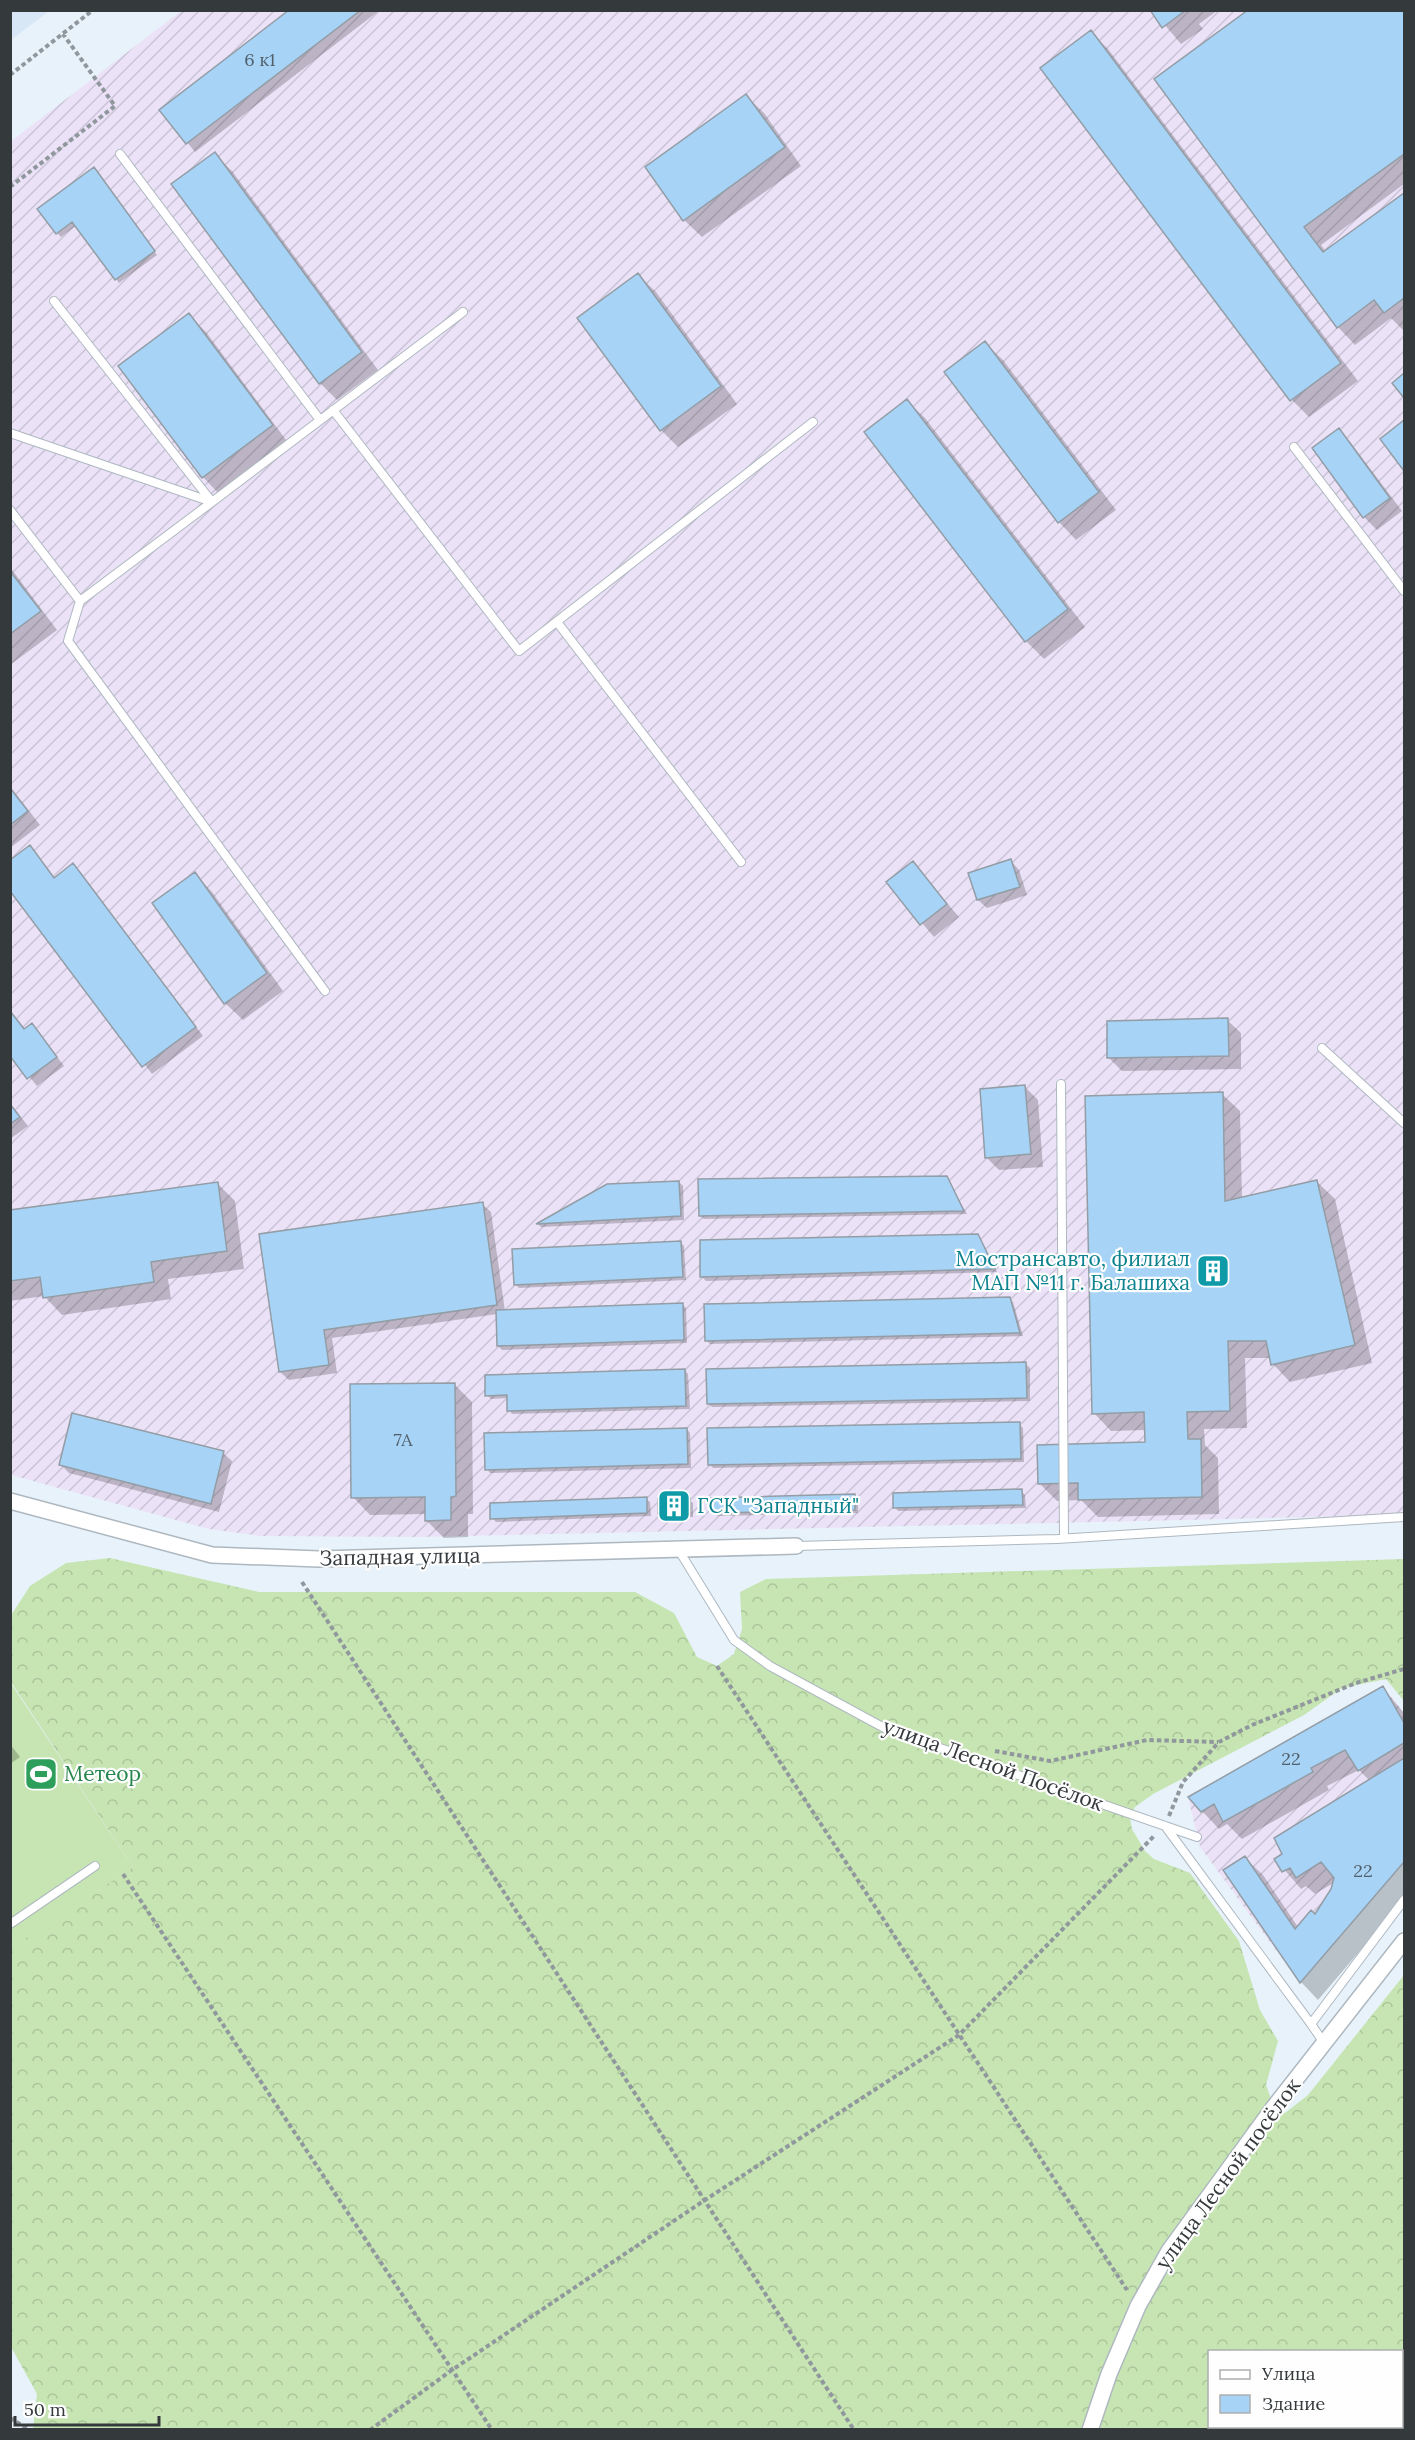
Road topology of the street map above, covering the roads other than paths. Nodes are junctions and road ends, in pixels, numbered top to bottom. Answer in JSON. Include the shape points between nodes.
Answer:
{"nodes":[{"id":1,"x":120,"y":154,"type":"dead end"},
{"id":2,"x":54,"y":301,"type":"dead end"},
{"id":3,"x":463,"y":312,"type":"dead end"},
{"id":4,"x":333,"y":410,"type":"junction"},
{"id":5,"x":320,"y":420,"type":"junction"},
{"id":6,"x":813,"y":422,"type":"dead end"},
{"id":7,"x":10,"y":433,"type":"edge"},
{"id":8,"x":1294,"y":447,"type":"dead end"},
{"id":9,"x":212,"y":502,"type":"junction"},
{"id":10,"x":10,"y":510,"type":"edge"},
{"id":11,"x":1404,"y":591,"type":"edge"},
{"id":12,"x":80,"y":602,"type":"junction"},
{"id":13,"x":557,"y":622,"type":"junction"},
{"id":14,"x":741,"y":862,"type":"dead end"},
{"id":15,"x":325,"y":991,"type":"dead end"},
{"id":16,"x":1322,"y":1048,"type":"dead end"},
{"id":17,"x":1061,"y":1084,"type":"dead end"},
{"id":18,"x":1404,"y":1123,"type":"edge"},
{"id":19,"x":10,"y":1501,"type":"edge"},
{"id":20,"x":1404,"y":1517,"type":"edge"},
{"id":21,"x":1064,"y":1538,"type":"junction"},
{"id":22,"x":796,"y":1546,"type":"joint"},
{"id":23,"x":678,"y":1549,"type":"junction"},
{"id":24,"x":1164,"y":1825,"type":"junction"},
{"id":25,"x":1197,"y":1838,"type":"dead end"},
{"id":26,"x":95,"y":1866,"type":"dead end"},
{"id":27,"x":1404,"y":1900,"type":"edge"},
{"id":28,"x":10,"y":1924,"type":"edge"},
{"id":29,"x":1404,"y":1941,"type":"edge"},
{"id":30,"x":1311,"y":2024,"type":"junction"},
{"id":31,"x":1324,"y":2043,"type":"junction"},
{"id":32,"x":1090,"y":2430,"type":"edge"}],
"edges":[{"from":1,"to":5,"type":"lane"},
{"from":2,"to":9,"type":"lane"},
{"from":3,"to":4,"type":"lane"},
{"from":4,"to":5,"type":"lane"},
{"from":4,"to":13,"type":"lane","via":[[519,651]]},
{"from":5,"to":9,"type":"lane"},
{"from":6,"to":13,"type":"lane"},
{"from":7,"to":9,"type":"lane"},
{"from":8,"to":11,"type":"lane"},
{"from":9,"to":12,"type":"lane"},
{"from":10,"to":12,"type":"lane"},
{"from":12,"to":15,"type":"lane","via":[[68,640]]},
{"from":13,"to":14,"type":"lane"},
{"from":16,"to":18,"type":"lane"},
{"from":17,"to":21,"type":"lane"},
{"from":19,"to":23,"type":"street","name":"Западная улица","via":[[212,1555],[319,1559]]},
{"from":20,"to":21,"type":"lane"},
{"from":21,"to":22,"type":"lane"},
{"from":22,"to":23,"type":"street","name":"Западная улица"},
{"from":23,"to":24,"type":"lane","name":"улица Лесной Посёлок","via":[[734,1640],[770,1666],[888,1730]]},
{"from":24,"to":25,"type":"lane","name":"улица Лесной Посёлок"},
{"from":24,"to":30,"type":"lane"},
{"from":26,"to":28,"type":"lane"},
{"from":27,"to":30,"type":"lane"},
{"from":29,"to":31,"type":"street","name":"улица Лесной посёлок"},
{"from":30,"to":31,"type":"lane"},
{"from":31,"to":32,"type":"street","name":"улица Лесной посёлок","via":[[1169,2251],[1138,2306]]}]}
